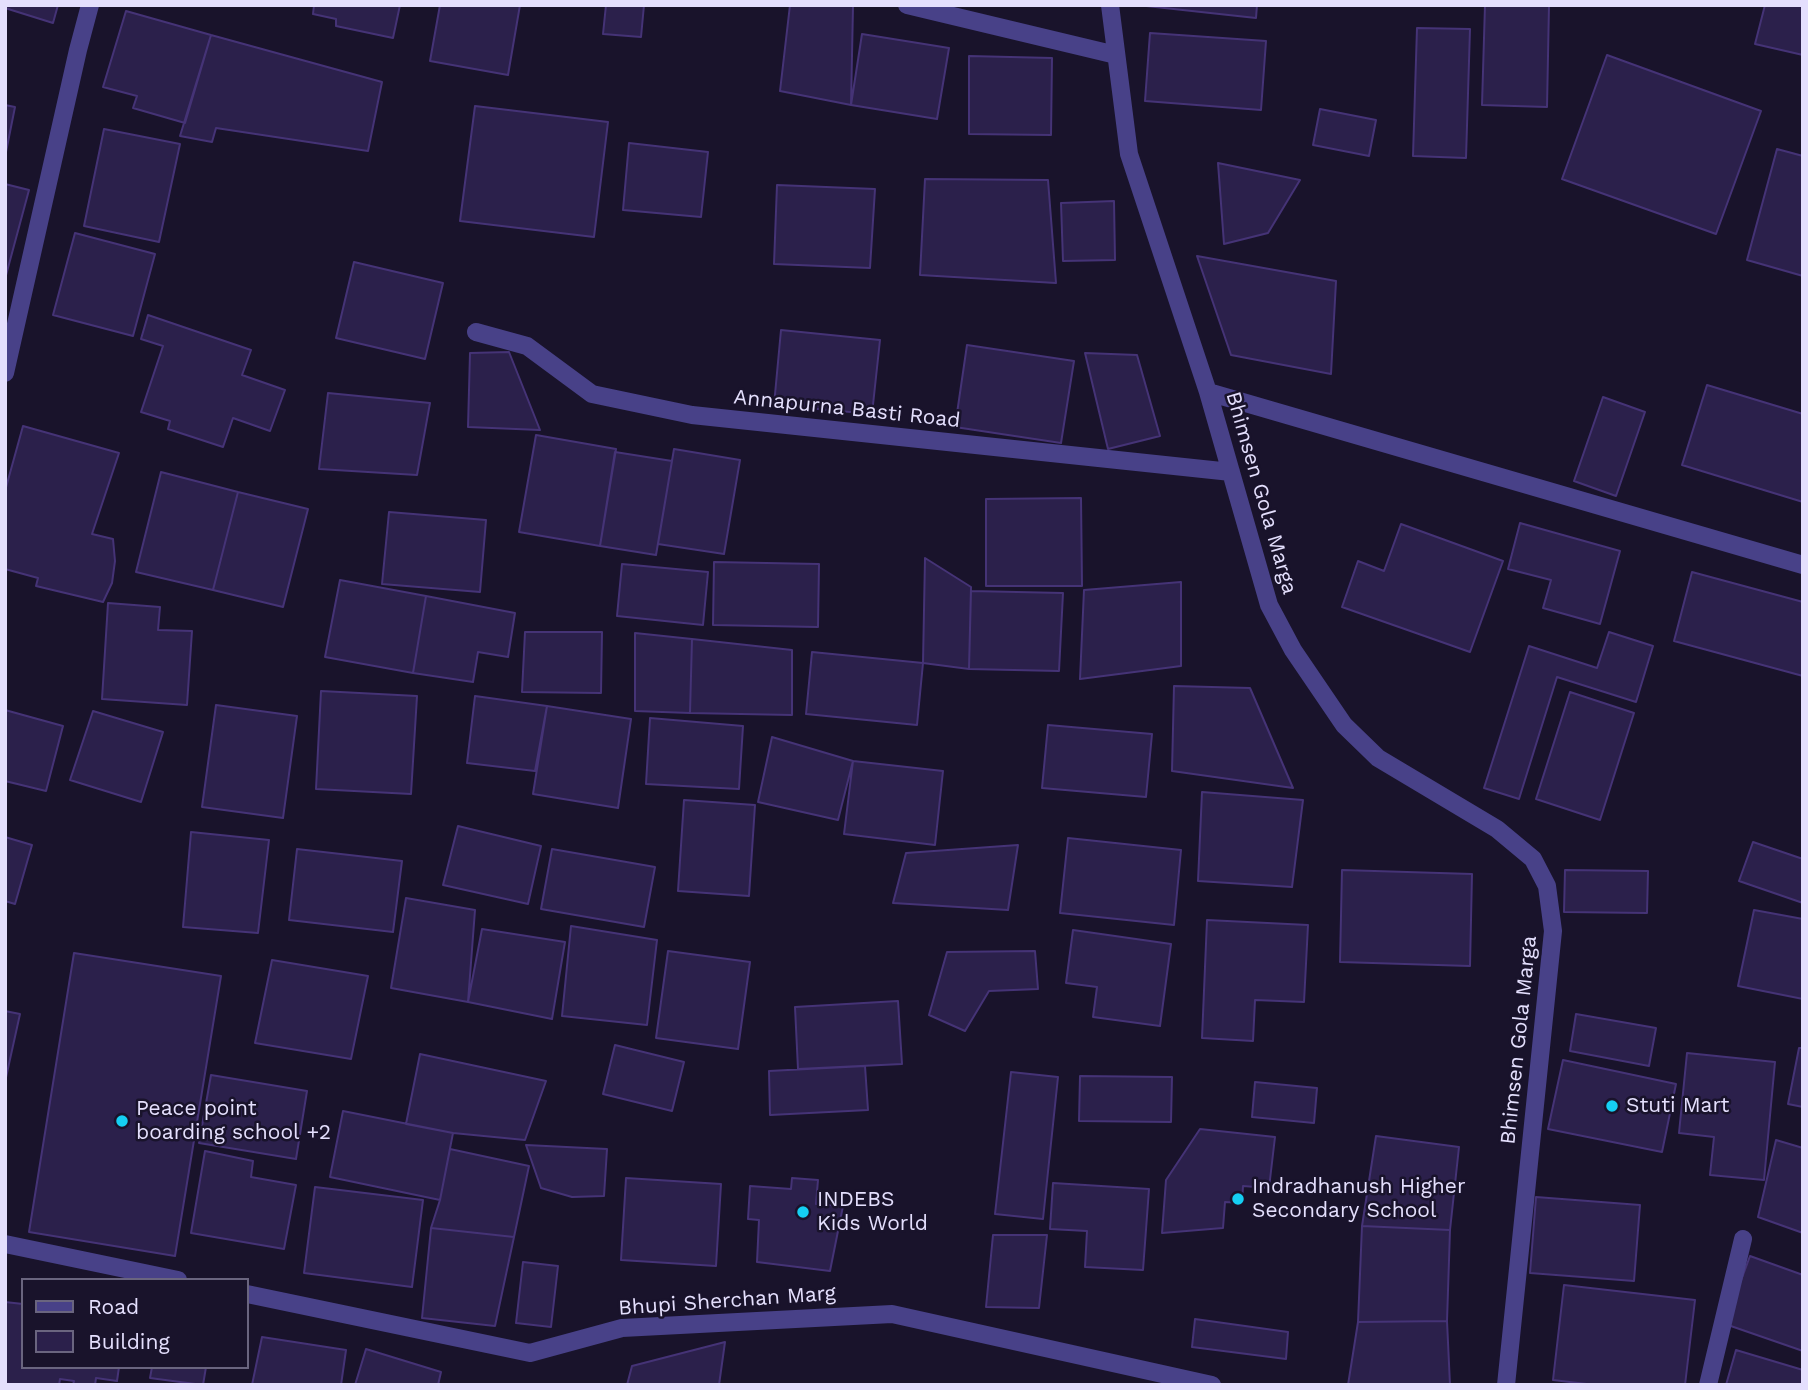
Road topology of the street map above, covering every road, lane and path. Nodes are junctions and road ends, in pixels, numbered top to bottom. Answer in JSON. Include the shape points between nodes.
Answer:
{"nodes":[{"id":1,"x":90,"y":5,"type":"edge"},
{"id":2,"x":906,"y":5,"type":"edge"},
{"id":3,"x":1110,"y":5,"type":"edge"},
{"id":4,"x":1116,"y":55,"type":"junction"},
{"id":5,"x":476,"y":332,"type":"dead end"},
{"id":6,"x":5,"y":373,"type":"edge"},
{"id":7,"x":1208,"y":391,"type":"junction"},
{"id":8,"x":1231,"y":471,"type":"junction"},
{"id":9,"x":1803,"y":565,"type":"edge"},
{"id":10,"x":1743,"y":1239,"type":"dead end"},
{"id":11,"x":5,"y":1244,"type":"edge"},
{"id":12,"x":168,"y":1278,"type":"edge"},
{"id":13,"x":248,"y":1294,"type":"edge"},
{"id":14,"x":1212,"y":1385,"type":"edge"},
{"id":15,"x":1506,"y":1385,"type":"edge"},
{"id":16,"x":1708,"y":1385,"type":"edge"}],
"edges":[{"from":1,"to":6,"type":"street"},
{"from":2,"to":4,"type":"street"},
{"from":3,"to":4,"type":"street","name":"Bhimsen Gola Marga"},
{"from":4,"to":7,"type":"street","name":"Bhimsen Gola Marga","via":[[1129,155]]},
{"from":5,"to":8,"type":"street","name":"Annapurna Basti Road","via":[[527,346],[592,394],[692,415]]},
{"from":7,"to":8,"type":"street","name":"Bhimsen Gola Marga"},
{"from":7,"to":9,"type":"street"},
{"from":8,"to":15,"type":"street","name":"Bhimsen Gola Marga","via":[[1269,605],[1344,725],[1378,758],[1497,829],[1533,859],[1547,886],[1553,931]]},
{"from":10,"to":16,"type":"street"},
{"from":11,"to":12,"type":"street"},
{"from":13,"to":14,"type":"street","name":"Bhupi Sherchan Marg","via":[[530,1353],[622,1328],[892,1314]]}]}
